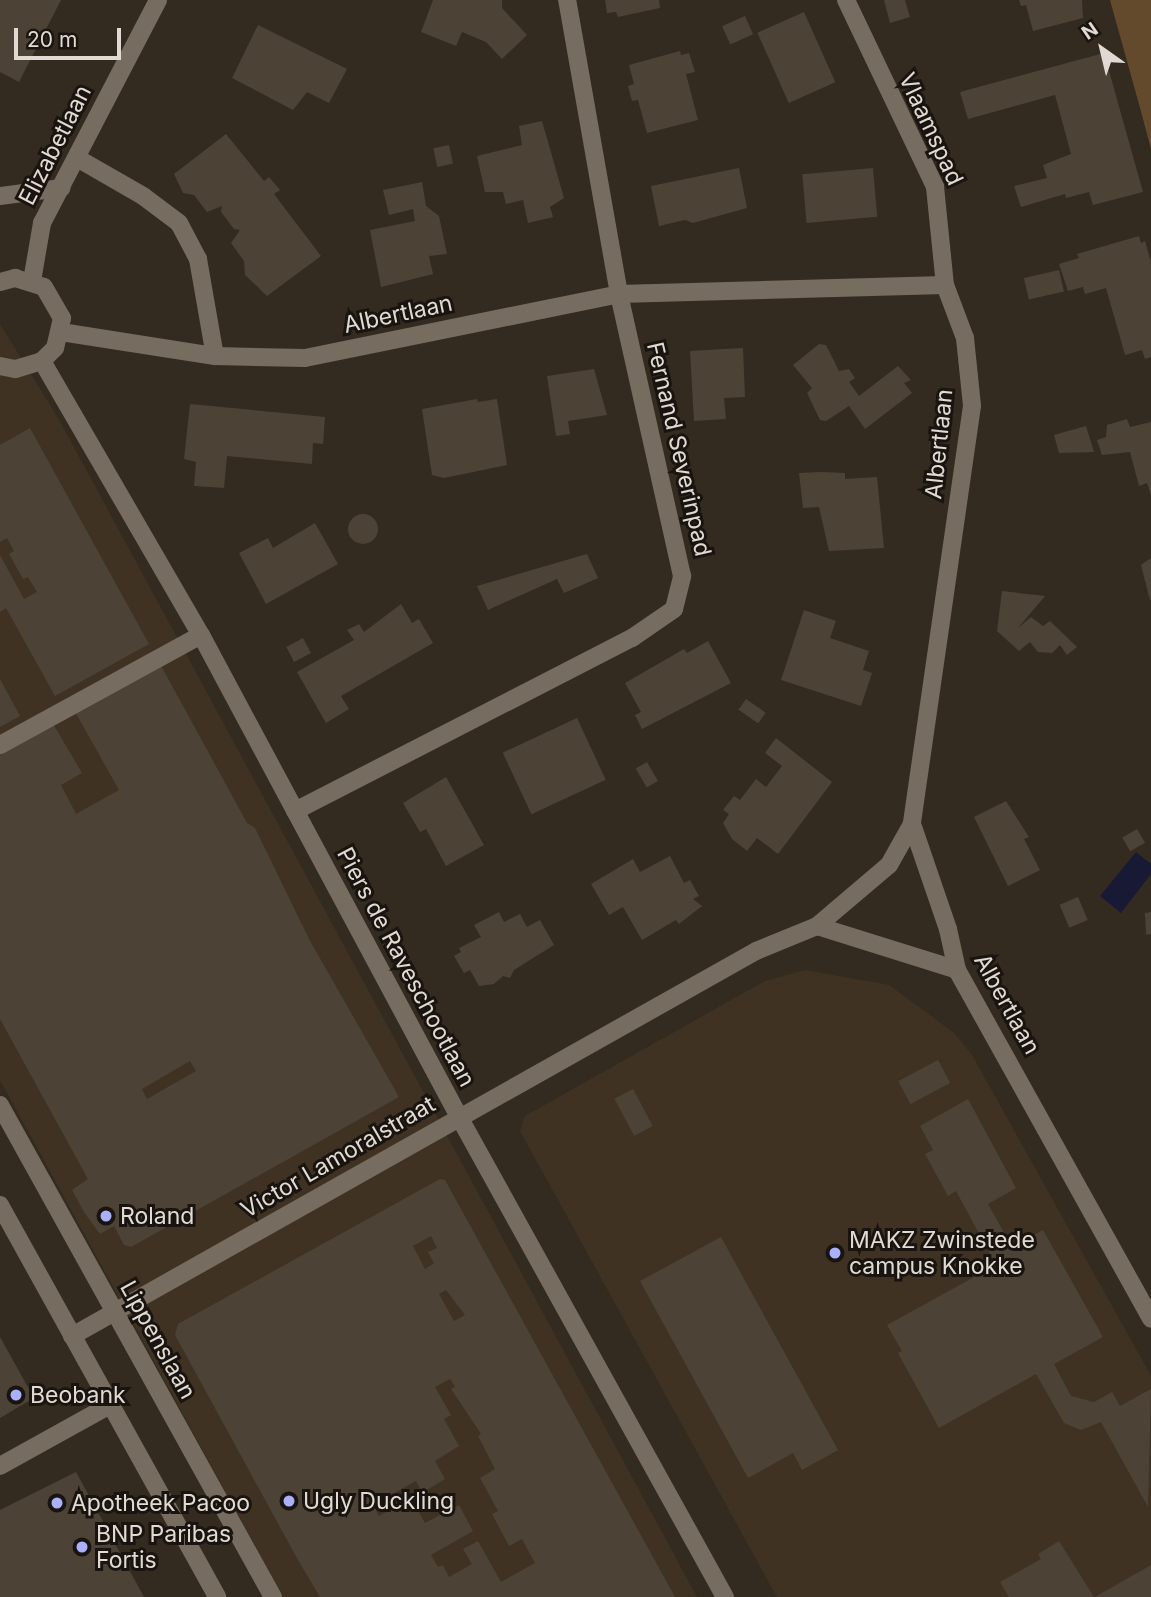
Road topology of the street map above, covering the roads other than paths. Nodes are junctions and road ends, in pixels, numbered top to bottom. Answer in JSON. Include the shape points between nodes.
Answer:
{"nodes":[{"id":1,"x":158,"y":0,"type":"edge"},
{"id":2,"x":567,"y":0,"type":"edge"},
{"id":3,"x":846,"y":0,"type":"edge"},
{"id":4,"x":77,"y":158,"type":"junction"},
{"id":5,"x":61,"y":188,"type":"junction"},
{"id":6,"x":0,"y":195,"type":"edge"},
{"id":7,"x":32,"y":281,"type":"junction"},
{"id":8,"x":0,"y":282,"type":"edge"},
{"id":9,"x":945,"y":285,"type":"junction"},
{"id":10,"x":619,"y":294,"type":"junction"},
{"id":11,"x":61,"y":332,"type":"junction"},
{"id":12,"x":215,"y":356,"type":"junction"},
{"id":13,"x":43,"y":361,"type":"junction"},
{"id":14,"x":0,"y":366,"type":"edge"},
{"id":15,"x":201,"y":635,"type":"junction"},
{"id":16,"x":0,"y":745,"type":"edge"},
{"id":17,"x":295,"y":811,"type":"junction"},
{"id":18,"x":912,"y":824,"type":"junction"},
{"id":19,"x":817,"y":926,"type":"junction"},
{"id":20,"x":957,"y":970,"type":"junction"},
{"id":21,"x":0,"y":1105,"type":"edge"},
{"id":22,"x":458,"y":1115,"type":"junction"},
{"id":23,"x":0,"y":1205,"type":"edge"},
{"id":24,"x":115,"y":1314,"type":"junction"},
{"id":25,"x":1151,"y":1319,"type":"edge"},
{"id":26,"x":72,"y":1336,"type":"junction"},
{"id":27,"x":110,"y":1405,"type":"junction"},
{"id":28,"x":0,"y":1466,"type":"edge"},
{"id":29,"x":217,"y":1597,"type":"edge"},
{"id":30,"x":274,"y":1597,"type":"edge"},
{"id":31,"x":725,"y":1597,"type":"edge"}],
"edges":[{"from":1,"to":4,"type":"street","name":"Elizabetlaan"},
{"from":2,"to":10,"type":"street","name":"Fernand Severinpad"},
{"from":3,"to":9,"type":"street","name":"Vlaamspad","via":[[935,187]]},
{"from":4,"to":5,"type":"street","name":"Elizabetlaan"},
{"from":4,"to":12,"type":"street","via":[[143,195],[179,223],[198,259]]},
{"from":5,"to":6,"type":"street"},
{"from":5,"to":7,"type":"street","name":"Elizabetlaan","via":[[42,223]]},
{"from":7,"to":8,"type":"street"},
{"from":7,"to":11,"type":"street","via":[[56,300]]},
{"from":9,"to":10,"type":"street","name":"Albertlaan"},
{"from":9,"to":18,"type":"street","name":"Albertlaan","via":[[965,338],[972,406]]},
{"from":10,"to":12,"type":"street","name":"Albertlaan","via":[[305,358]]},
{"from":10,"to":17,"type":"street","name":"Fernand Severinpad","via":[[682,576],[674,609],[632,638]]},
{"from":11,"to":12,"type":"street","name":"Albertlaan"},
{"from":11,"to":13,"type":"street"},
{"from":13,"to":14,"type":"street","via":[[15,369]]},
{"from":13,"to":15,"type":"street","name":"Piers de Raveschootlaan"},
{"from":15,"to":16,"type":"street"},
{"from":15,"to":17,"type":"street","name":"Piers de Raveschootlaan"},
{"from":17,"to":22,"type":"street","name":"Piers de Raveschootlaan"},
{"from":18,"to":19,"type":"street","name":"Victor Lamoralstraat","via":[[889,865]]},
{"from":18,"to":20,"type":"street","name":"Albertlaan"},
{"from":19,"to":20,"type":"street"},
{"from":19,"to":22,"type":"street","name":"Victor Lamoralstraat","via":[[756,951]]},
{"from":20,"to":25,"type":"street","name":"Albertlaan"},
{"from":21,"to":24,"type":"street","name":"Lippenslaan"},
{"from":22,"to":24,"type":"street","name":"Victor Lamoralstraat"},
{"from":22,"to":31,"type":"street","name":"Piers de Raveschootlaan"},
{"from":23,"to":26,"type":"street"},
{"from":24,"to":26,"type":"street","name":"Victor Lamoralstraat"},
{"from":24,"to":30,"type":"street","name":"Lippenslaan"},
{"from":26,"to":27,"type":"street"},
{"from":27,"to":28,"type":"street"},
{"from":27,"to":29,"type":"street"}]}
